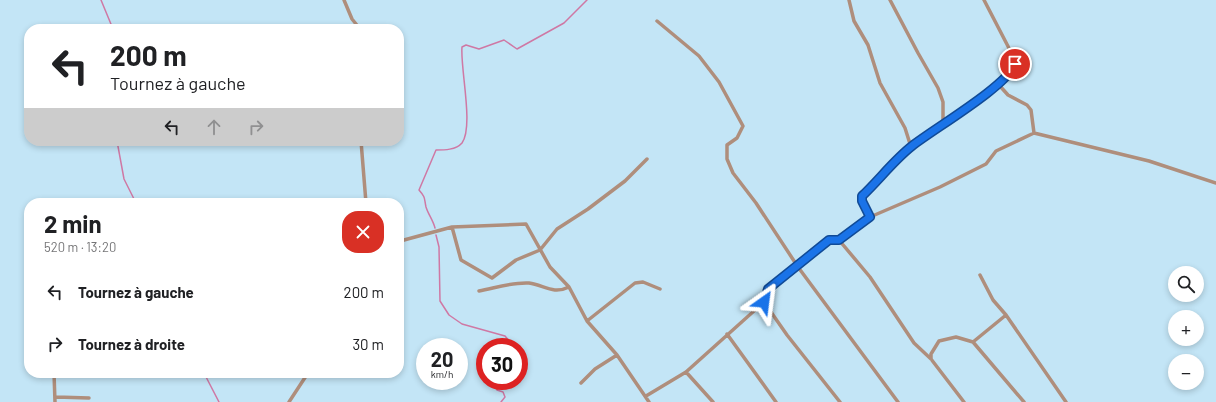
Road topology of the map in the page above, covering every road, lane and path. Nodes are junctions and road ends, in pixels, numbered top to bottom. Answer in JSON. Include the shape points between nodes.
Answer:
{"nodes":[{"id":1,"x":344,"y":0,"type":"edge"},
{"id":2,"x":849,"y":0,"type":"edge"},
{"id":3,"x":890,"y":0,"type":"edge"},
{"id":4,"x":984,"y":0,"type":"edge"},
{"id":5,"x":657,"y":21,"type":"dead end"},
{"id":6,"x":356,"y":24,"type":"edge"},
{"id":7,"x":999,"y":85,"type":"junction"},
{"id":8,"x":943,"y":123,"type":"junction"},
{"id":9,"x":1034,"y":133,"type":"junction"},
{"id":10,"x":361,"y":146,"type":"edge"},
{"id":11,"x":911,"y":146,"type":"junction"},
{"id":12,"x":647,"y":159,"type":"dead end"},
{"id":13,"x":1216,"y":183,"type":"edge"},
{"id":14,"x":366,"y":198,"type":"edge"},
{"id":15,"x":870,"y":217,"type":"junction"},
{"id":16,"x":452,"y":227,"type":"junction"},
{"id":17,"x":404,"y":240,"type":"edge"},
{"id":18,"x":839,"y":240,"type":"junction"},
{"id":19,"x":540,"y":250,"type":"junction"},
{"id":20,"x":798,"y":266,"type":"junction"},
{"id":21,"x":980,"y":275,"type":"dead end"},
{"id":22,"x":568,"y":287,"type":"junction"},
{"id":23,"x":660,"y":289,"type":"dead end"},
{"id":24,"x":479,"y":291,"type":"dead end"},
{"id":25,"x":764,"y":302,"type":"junction"},
{"id":26,"x":1006,"y":315,"type":"junction"},
{"id":27,"x":587,"y":321,"type":"junction"},
{"id":28,"x":727,"y":334,"type":"junction"},
{"id":29,"x":973,"y":342,"type":"junction"},
{"id":30,"x":617,"y":355,"type":"junction"},
{"id":31,"x":931,"y":359,"type":"junction"},
{"id":32,"x":686,"y":372,"type":"junction"},
{"id":33,"x":54,"y":378,"type":"edge"},
{"id":34,"x":305,"y":378,"type":"edge"},
{"id":35,"x":581,"y":383,"type":"dead end"},
{"id":36,"x":646,"y":396,"type":"junction"},
{"id":37,"x":56,"y":397,"type":"junction"},
{"id":38,"x":89,"y":398,"type":"dead end"},
{"id":39,"x":56,"y":402,"type":"edge"},
{"id":40,"x":289,"y":402,"type":"edge"},
{"id":41,"x":649,"y":402,"type":"edge"},
{"id":42,"x":714,"y":402,"type":"edge"},
{"id":43,"x":776,"y":402,"type":"edge"},
{"id":44,"x":840,"y":402,"type":"edge"},
{"id":45,"x":898,"y":402,"type":"edge"},
{"id":46,"x":964,"y":402,"type":"edge"},
{"id":47,"x":1024,"y":402,"type":"edge"},
{"id":48,"x":1066,"y":402,"type":"edge"}],
"edges":[{"from":1,"to":6,"type":"street"},
{"from":2,"to":11,"type":"street","via":[[854,21],[868,45],[880,83],[905,128]]},
{"from":3,"to":8,"type":"street","via":[[938,88],[943,102]]},
{"from":4,"to":7,"type":"street","via":[[1015,64]]},
{"from":5,"to":20,"type":"street","via":[[694,52],[719,82],[743,126],[737,138],[727,145],[727,159],[733,173]]},
{"from":7,"to":8,"type":"street"},
{"from":7,"to":9,"type":"street","via":[[1008,95],[1031,110]]},
{"from":8,"to":11,"type":"street"},
{"from":9,"to":13,"type":"street","via":[[1149,161]]},
{"from":9,"to":15,"type":"street","via":[[996,151],[987,163],[980,167]]},
{"from":10,"to":14,"type":"street"},
{"from":11,"to":15,"type":"street","via":[[862,196]]},
{"from":12,"to":19,"type":"street","via":[[625,181],[557,229]]},
{"from":15,"to":18,"type":"street"},
{"from":16,"to":17,"type":"street"},
{"from":16,"to":19,"type":"street","via":[[526,224]]},
{"from":16,"to":19,"type":"street","via":[[461,260],[492,278],[516,260]]},
{"from":18,"to":20,"type":"street","via":[[829,240]]},
{"from":18,"to":31,"type":"street","via":[[870,278],[914,343]]},
{"from":19,"to":22,"type":"street","via":[[550,267]]},
{"from":20,"to":25,"type":"street","via":[[768,289]]},
{"from":20,"to":45,"type":"street"},
{"from":21,"to":26,"type":"street","via":[[992,300]]},
{"from":22,"to":24,"type":"street","via":[[554,291],[530,283]]},
{"from":22,"to":27,"type":"street"},
{"from":23,"to":27,"type":"street","via":[[643,282],[636,283]]},
{"from":25,"to":28,"type":"street"},
{"from":25,"to":44,"type":"street"},
{"from":26,"to":29,"type":"street"},
{"from":26,"to":48,"type":"street"},
{"from":27,"to":30,"type":"street"},
{"from":28,"to":32,"type":"street"},
{"from":28,"to":43,"type":"street"},
{"from":29,"to":31,"type":"street","via":[[956,337],[939,341],[931,354]]},
{"from":29,"to":47,"type":"street"},
{"from":30,"to":35,"type":"street","via":[[595,369]]},
{"from":30,"to":36,"type":"street"},
{"from":31,"to":46,"type":"street"},
{"from":32,"to":36,"type":"street"},
{"from":32,"to":42,"type":"street"},
{"from":33,"to":37,"type":"street"},
{"from":34,"to":40,"type":"street"},
{"from":36,"to":41,"type":"street"},
{"from":37,"to":38,"type":"street"},
{"from":37,"to":39,"type":"street"}]}
